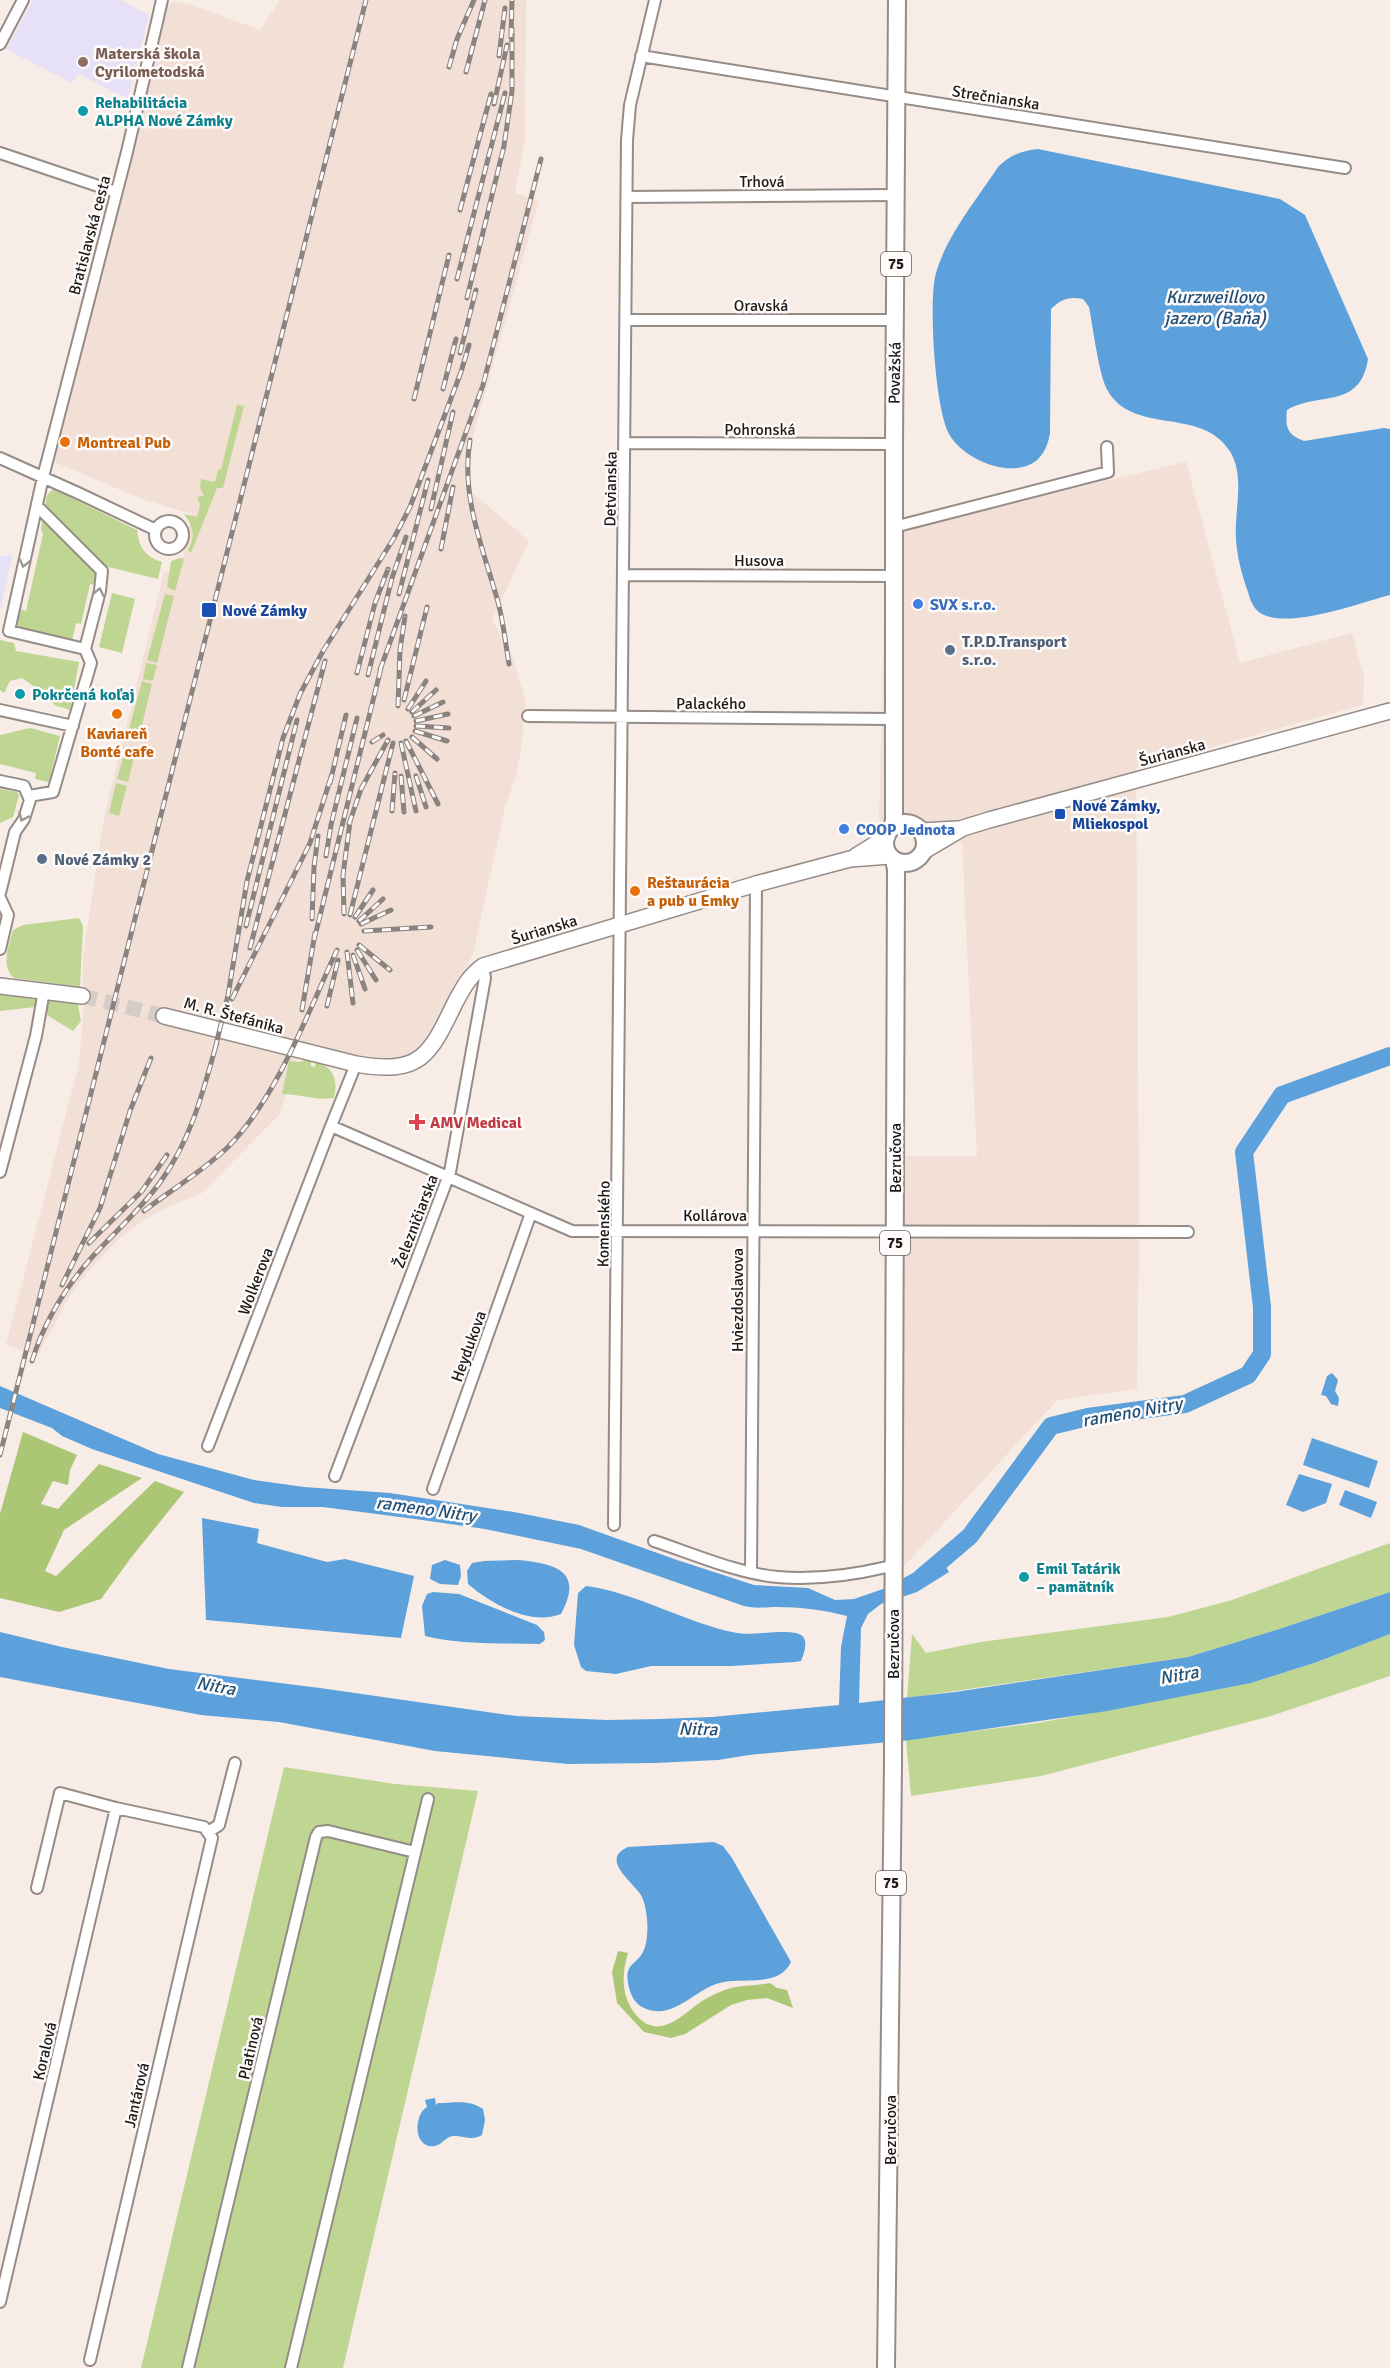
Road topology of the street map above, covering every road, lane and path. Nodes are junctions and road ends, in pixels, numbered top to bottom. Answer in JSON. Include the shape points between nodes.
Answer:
{"nodes":[{"id":1,"x":23,"y":0,"type":"edge"},
{"id":2,"x":162,"y":0,"type":"edge"},
{"id":3,"x":655,"y":0,"type":"edge"},
{"id":4,"x":897,"y":0,"type":"edge"},
{"id":5,"x":0,"y":44,"type":"edge"},
{"id":6,"x":641,"y":56,"type":"junction"},
{"id":7,"x":897,"y":96,"type":"junction"},
{"id":8,"x":0,"y":153,"type":"edge"},
{"id":9,"x":1345,"y":168,"type":"dead end"},
{"id":10,"x":116,"y":192,"type":"junction"},
{"id":11,"x":896,"y":195,"type":"junction"},
{"id":12,"x":627,"y":197,"type":"junction"},
{"id":13,"x":626,"y":320,"type":"junction"},
{"id":14,"x":895,"y":321,"type":"junction"},
{"id":15,"x":625,"y":443,"type":"junction"},
{"id":16,"x":894,"y":444,"type":"junction"},
{"id":17,"x":1107,"y":447,"type":"dead end"},
{"id":18,"x":0,"y":458,"type":"edge"},
{"id":19,"x":43,"y":477,"type":"junction"},
{"id":20,"x":37,"y":506,"type":"junction"},
{"id":21,"x":894,"y":527,"type":"junction"},
{"id":22,"x":156,"y":530,"type":"dead end"},
{"id":23,"x":624,"y":574,"type":"junction"},
{"id":24,"x":894,"y":576,"type":"junction"},
{"id":25,"x":85,"y":649,"type":"junction"},
{"id":26,"x":0,"y":710,"type":"edge"},
{"id":27,"x":1390,"y":711,"type":"edge"},
{"id":28,"x":528,"y":716,"type":"dead end"},
{"id":29,"x":622,"y":717,"type":"junction"},
{"id":30,"x":894,"y":719,"type":"junction"},
{"id":31,"x":73,"y":726,"type":"junction"},
{"id":32,"x":893,"y":747,"type":"junction"},
{"id":33,"x":0,"y":781,"type":"edge"},
{"id":34,"x":29,"y":796,"type":"junction"},
{"id":35,"x":917,"y":828,"type":"junction"},
{"id":36,"x":963,"y":828,"type":"junction"},
{"id":37,"x":889,"y":832,"type":"junction"},
{"id":38,"x":919,"y":856,"type":"junction"},
{"id":39,"x":892,"y":858,"type":"junction"},
{"id":40,"x":850,"y":859,"type":"junction"},
{"id":41,"x":756,"y":884,"type":"junction"},
{"id":42,"x":0,"y":893,"type":"edge"},
{"id":43,"x":0,"y":898,"type":"edge"},
{"id":44,"x":896,"y":921,"type":"junction"},
{"id":45,"x":621,"y":924,"type":"junction"},
{"id":46,"x":0,"y":949,"type":"edge"},
{"id":47,"x":483,"y":966,"type":"junction"},
{"id":48,"x":0,"y":986,"type":"edge"},
{"id":49,"x":44,"y":992,"type":"junction"},
{"id":50,"x":82,"y":996,"type":"tunnel mouth"},
{"id":51,"x":164,"y":1016,"type":"tunnel mouth"},
{"id":52,"x":356,"y":1064,"type":"junction"},
{"id":53,"x":331,"y":1126,"type":"junction"},
{"id":54,"x":0,"y":1172,"type":"edge"},
{"id":55,"x":447,"y":1178,"type":"junction"},
{"id":56,"x":531,"y":1213,"type":"junction"},
{"id":57,"x":618,"y":1230,"type":"junction"},
{"id":58,"x":752,"y":1230,"type":"junction"},
{"id":59,"x":896,"y":1231,"type":"junction"},
{"id":60,"x":1188,"y":1232,"type":"dead end"},
{"id":61,"x":208,"y":1446,"type":"dead end"},
{"id":62,"x":335,"y":1476,"type":"dead end"},
{"id":63,"x":433,"y":1489,"type":"dead end"},
{"id":64,"x":614,"y":1525,"type":"dead end"},
{"id":65,"x":654,"y":1540,"type":"dead end"},
{"id":66,"x":890,"y":1571,"type":"junction"},
{"id":67,"x":751,"y":1572,"type":"junction"},
{"id":68,"x":235,"y":1763,"type":"dead end"},
{"id":69,"x":428,"y":1799,"type":"dead end"},
{"id":70,"x":116,"y":1808,"type":"junction"},
{"id":71,"x":210,"y":1835,"type":"junction"},
{"id":72,"x":415,"y":1852,"type":"junction"},
{"id":73,"x":37,"y":1888,"type":"dead end"},
{"id":74,"x":0,"y":2302,"type":"edge"},
{"id":75,"x":90,"y":2360,"type":"dead end"},
{"id":76,"x":188,"y":2368,"type":"edge"},
{"id":77,"x":291,"y":2368,"type":"edge"},
{"id":78,"x":886,"y":2368,"type":"edge"}],
"edges":[{"from":1,"to":5,"type":"street"},
{"from":2,"to":10,"type":"street","name":"Bratislavská cesta"},
{"from":3,"to":6,"type":"street","name":"Detvianska"},
{"from":4,"to":7,"type":"main road","name":"Považská","number":"75"},
{"from":6,"to":7,"type":"street","name":"Strečnianska"},
{"from":6,"to":12,"type":"street","name":"Detvianska","via":[[627,122]]},
{"from":7,"to":9,"type":"street","name":"Strečnianska"},
{"from":7,"to":11,"type":"main road","name":"Považská","number":"75"},
{"from":8,"to":10,"type":"street"},
{"from":10,"to":19,"type":"street","name":"Bratislavská cesta"},
{"from":11,"to":12,"type":"street","name":"Trhová"},
{"from":11,"to":14,"type":"main road","name":"Považská","number":"75"},
{"from":12,"to":13,"type":"street","name":"Detvianska"},
{"from":13,"to":14,"type":"street","name":"Oravská"},
{"from":13,"to":15,"type":"street","name":"Detvianska"},
{"from":14,"to":16,"type":"main road","name":"Považská","number":"75"},
{"from":15,"to":16,"type":"street","name":"Pohronská"},
{"from":15,"to":23,"type":"street","name":"Detvianska"},
{"from":16,"to":21,"type":"main road","name":"Považská","number":"75"},
{"from":17,"to":21,"type":"street","via":[[1108,472]]},
{"from":18,"to":19,"type":"street"},
{"from":19,"to":20,"type":"street","name":"Bratislavská cesta"},
{"from":19,"to":22,"type":"street"},
{"from":25,"to":20,"type":"street","one_way":true,"via":[[102,571]]},
{"from":20,"to":25,"type":"street","name":"Bratislavská cesta","one_way":true,"via":[[9,631]]},
{"from":21,"to":24,"type":"main road","name":"Považská","number":"75"},
{"from":23,"to":24,"type":"street","name":"Husova"},
{"from":23,"to":29,"type":"street","name":"Detvianska"},
{"from":24,"to":30,"type":"main road","name":"Považská","number":"75","via":[[899,614]]},
{"from":25,"to":31,"type":"street","via":[[91,663]]},
{"from":26,"to":31,"type":"street"},
{"from":27,"to":36,"type":"street","name":"Šurianska"},
{"from":28,"to":29,"type":"street","name":"Palackého"},
{"from":29,"to":30,"type":"street","name":"Palackého"},
{"from":29,"to":45,"type":"street","name":"Detvianska"},
{"from":30,"to":32,"type":"main road","name":"Považská","number":"75"},
{"from":31,"to":34,"type":"street","via":[[53,792]]},
{"from":32,"to":35,"type":"main road","name":"Považská","number":"75","via":[[904,804]]},
{"from":32,"to":37,"type":"main road","name":"Považská","number":"75","via":[[894,820]]},
{"from":33,"to":34,"type":"street","via":[[24,786]]},
{"from":34,"to":42,"type":"street","one_way":true,"via":[[24,819],[15,832]]},
{"from":35,"to":36,"type":"street","name":"Šurianska"},
{"from":35,"to":37,"type":"main road","via":[[902,824]]},
{"from":35,"to":38,"type":"main road","name":"Bezručova","number":"75","via":[[925,841]]},
{"from":36,"to":38,"type":"street","name":"Šurianska"},
{"from":37,"to":39,"type":"main road","name":"Bezručova","number":"75","via":[[886,848]]},
{"from":37,"to":40,"type":"street","name":"Šurianska"},
{"from":38,"to":39,"type":"main road","via":[[904,863]]},
{"from":38,"to":44,"type":"main road","name":"Bezručova","number":"75"},
{"from":39,"to":40,"type":"street","name":"Šurianska"},
{"from":39,"to":44,"type":"main road","name":"Bezručova","number":"75","via":[[896,869]]},
{"from":40,"to":41,"type":"street","name":"Šurianska"},
{"from":41,"to":45,"type":"street","name":"Šurianska"},
{"from":41,"to":58,"type":"street","name":"Hviezdoslavova"},
{"from":43,"to":46,"type":"street","via":[[8,915]]},
{"from":44,"to":59,"type":"main road","name":"Bezručova","number":"75"},
{"from":45,"to":47,"type":"street","name":"Šurianska"},
{"from":45,"to":57,"type":"street","name":"Komenského"},
{"from":47,"to":52,"type":"street","via":[[469,978],[438,1039],[421,1058],[394,1068]]},
{"from":47,"to":55,"type":"street","name":"Železničiarska","via":[[485,978]]},
{"from":48,"to":49,"type":"street"},
{"from":49,"to":50,"type":"street"},
{"from":49,"to":54,"type":"street","via":[[38,1038]]},
{"from":51,"to":52,"type":"street","name":"M. R. Štefánika"},
{"from":52,"to":53,"type":"street"},
{"from":53,"to":55,"type":"street","name":"Kollárova"},
{"from":53,"to":61,"type":"street","name":"Wolkerova"},
{"from":55,"to":56,"type":"street","name":"Kollárova"},
{"from":55,"to":62,"type":"street","name":"Železničiarska"},
{"from":56,"to":57,"type":"street","name":"Kollárova","via":[[572,1231]]},
{"from":56,"to":63,"type":"street","name":"Heydukova"},
{"from":57,"to":58,"type":"street","name":"Kollárova"},
{"from":57,"to":64,"type":"street","name":"Komenského"},
{"from":58,"to":59,"type":"street","name":"Kollárova"},
{"from":58,"to":67,"type":"street","name":"Hviezdoslavova"},
{"from":59,"to":60,"type":"street","name":"Kollárova"},
{"from":59,"to":66,"type":"main road","name":"Bezručova","number":"75"},
{"from":65,"to":67,"type":"street"},
{"from":66,"to":67,"type":"street","via":[[798,1578]]},
{"from":66,"to":78,"type":"main road","name":"Bezručova","number":"75","via":[[893,1764]]},
{"from":68,"to":71,"type":"street","name":"Jantárová","via":[[219,1825]]},
{"from":69,"to":72,"type":"street"},
{"from":70,"to":71,"type":"street","via":[[204,1827]]},
{"from":70,"to":73,"type":"street","via":[[60,1793]]},
{"from":70,"to":74,"type":"street","name":"Koralová"},
{"from":71,"to":75,"type":"street","name":"Jantárová"},
{"from":72,"to":76,"type":"street","name":"Platinová","via":[[327,1831],[315,1837]]},
{"from":72,"to":77,"type":"street"}]}
